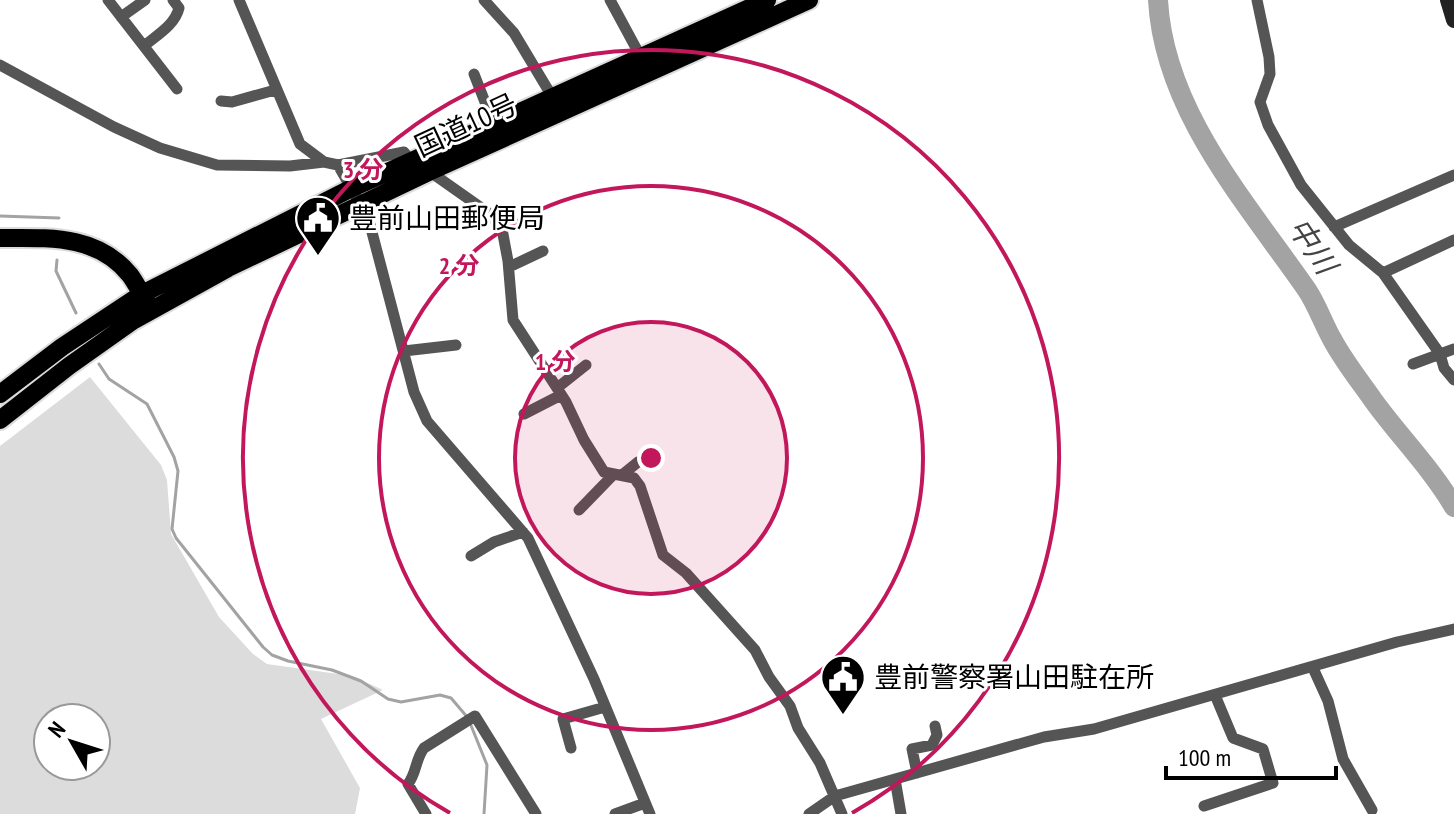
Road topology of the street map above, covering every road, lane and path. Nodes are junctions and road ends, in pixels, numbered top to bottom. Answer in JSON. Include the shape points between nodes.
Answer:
{"nodes":[{"id":1,"x":108,"y":0,"type":"edge"},
{"id":2,"x":145,"y":0,"type":"edge"},
{"id":3,"x":173,"y":0,"type":"edge"},
{"id":4,"x":239,"y":0,"type":"edge"},
{"id":5,"x":484,"y":0,"type":"edge"},
{"id":6,"x":610,"y":0,"type":"edge"},
{"id":7,"x":767,"y":0,"type":"edge"},
{"id":8,"x":809,"y":0,"type":"edge"},
{"id":9,"x":1257,"y":0,"type":"edge"},
{"id":10,"x":1448,"y":0,"type":"edge"},
{"id":11,"x":121,"y":17,"type":"junction"},
{"id":12,"x":1454,"y":20,"type":"edge"},
{"id":13,"x":144,"y":46,"type":"junction"},
{"id":14,"x":0,"y":65,"type":"edge"},
{"id":15,"x":645,"y":65,"type":"junction"},
{"id":16,"x":474,"y":74,"type":"dead end"},
{"id":17,"x":177,"y":89,"type":"dead end"},
{"id":18,"x":275,"y":90,"type":"junction"},
{"id":19,"x":553,"y":98,"type":"junction"},
{"id":20,"x":221,"y":101,"type":"dead end"},
{"id":21,"x":494,"y":125,"type":"junction"},
{"id":22,"x":324,"y":162,"type":"junction"},
{"id":23,"x":411,"y":163,"type":"junction"},
{"id":24,"x":338,"y":165,"type":"junction"},
{"id":25,"x":431,"y":171,"type":"junction"},
{"id":26,"x":1454,"y":175,"type":"edge"},
{"id":27,"x":350,"y":189,"type":"junction"},
{"id":28,"x":360,"y":206,"type":"junction"},
{"id":29,"x":1334,"y":227,"type":"junction"},
{"id":30,"x":0,"y":238,"type":"edge"},
{"id":31,"x":1454,"y":240,"type":"edge"},
{"id":32,"x":543,"y":251,"type":"dead end"},
{"id":33,"x":509,"y":267,"type":"junction"},
{"id":34,"x":1383,"y":273,"type":"junction"},
{"id":35,"x":147,"y":302,"type":"junction"},
{"id":36,"x":456,"y":345,"type":"dead end"},
{"id":37,"x":1454,"y":349,"type":"edge"},
{"id":38,"x":404,"y":351,"type":"junction"},
{"id":39,"x":1440,"y":354,"type":"junction"},
{"id":40,"x":1413,"y":364,"type":"dead end"},
{"id":41,"x":586,"y":365,"type":"dead end"},
{"id":42,"x":1454,"y":380,"type":"edge"},
{"id":43,"x":559,"y":391,"type":"junction"},
{"id":44,"x":0,"y":394,"type":"edge"},
{"id":45,"x":524,"y":414,"type":"dead end"},
{"id":46,"x":0,"y":420,"type":"edge"},
{"id":47,"x":654,"y":455,"type":"dead end"},
{"id":48,"x":618,"y":475,"type":"junction"},
{"id":49,"x":579,"y":510,"type":"dead end"},
{"id":50,"x":523,"y":532,"type":"junction"},
{"id":51,"x":471,"y":556,"type":"dead end"},
{"id":52,"x":1454,"y":629,"type":"edge"},
{"id":53,"x":1313,"y":668,"type":"junction"},
{"id":54,"x":1215,"y":695,"type":"junction"},
{"id":55,"x":605,"y":707,"type":"junction"},
{"id":56,"x":935,"y":726,"type":"dead end"},
{"id":57,"x":571,"y":748,"type":"dead end"},
{"id":58,"x":917,"y":773,"type":"junction"},
{"id":59,"x":895,"y":779,"type":"junction"},
{"id":60,"x":835,"y":796,"type":"junction"},
{"id":61,"x":1204,"y":806,"type":"dead end"},
{"id":62,"x":648,"y":808,"type":"edge"},
{"id":63,"x":1372,"y":810,"type":"dead end"},
{"id":64,"x":426,"y":814,"type":"edge"},
{"id":65,"x":536,"y":814,"type":"edge"},
{"id":66,"x":615,"y":814,"type":"edge"},
{"id":67,"x":809,"y":814,"type":"edge"},
{"id":68,"x":842,"y":814,"type":"edge"},
{"id":69,"x":901,"y":814,"type":"edge"}],
"edges":[{"from":1,"to":11,"type":"street"},
{"from":2,"to":11,"type":"street"},
{"from":3,"to":13,"type":"street","via":[[178,14]]},
{"from":4,"to":18,"type":"street"},
{"from":5,"to":19,"type":"street","via":[[514,33]]},
{"from":6,"to":15,"type":"street"},
{"from":7,"to":15,"type":"highway","name":"国道10号"},
{"from":8,"to":15,"type":"highway","name":"国道10号"},
{"from":9,"to":29,"type":"street","via":[[1270,74],[1260,102],[1301,185]]},
{"from":10,"to":12,"type":"main road"},
{"from":11,"to":13,"type":"street"},
{"from":13,"to":17,"type":"street"},
{"from":14,"to":22,"type":"street","via":[[160,148],[217,165]]},
{"from":15,"to":19,"type":"highway","name":"国道10号"},
{"from":15,"to":25,"type":"highway","name":"国道10号"},
{"from":16,"to":21,"type":"street"},
{"from":18,"to":20,"type":"street"},
{"from":18,"to":22,"type":"street","via":[[300,144]]},
{"from":19,"to":21,"type":"highway","name":"国道10号"},
{"from":21,"to":23,"type":"highway","name":"国道10号"},
{"from":22,"to":24,"type":"street"},
{"from":23,"to":24,"type":"street","via":[[404,152]]},
{"from":23,"to":25,"type":"street"},
{"from":23,"to":27,"type":"highway","name":"国道10号"},
{"from":24,"to":27,"type":"street"},
{"from":25,"to":28,"type":"highway","name":"国道10号"},
{"from":25,"to":33,"type":"street","via":[[490,214],[502,229]]},
{"from":26,"to":29,"type":"street"},
{"from":27,"to":28,"type":"street"},
{"from":27,"to":35,"type":"highway","name":"国道10号"},
{"from":28,"to":35,"type":"highway","name":"国道10号"},
{"from":28,"to":38,"type":"street","via":[[368,217]]},
{"from":29,"to":34,"type":"street"},
{"from":30,"to":35,"type":"highway","via":[[89,244],[120,265]]},
{"from":31,"to":34,"type":"street"},
{"from":32,"to":33,"type":"street"},
{"from":33,"to":43,"type":"street","via":[[513,320]]},
{"from":34,"to":39,"type":"street"},
{"from":35,"to":44,"type":"highway","name":"国道10号","via":[[62,347]]},
{"from":35,"to":46,"type":"highway","name":"国道10号"},
{"from":36,"to":38,"type":"street"},
{"from":37,"to":39,"type":"street"},
{"from":38,"to":50,"type":"street","via":[[427,421]]},
{"from":39,"to":40,"type":"street"},
{"from":39,"to":42,"type":"street"},
{"from":41,"to":43,"type":"street"},
{"from":43,"to":45,"type":"street"},
{"from":43,"to":48,"type":"street","via":[[604,472]]},
{"from":47,"to":48,"type":"street"},
{"from":48,"to":49,"type":"street"},
{"from":48,"to":60,"type":"street","via":[[634,478],[640,486],[663,555],[686,573],[755,650]]},
{"from":50,"to":51,"type":"street"},
{"from":50,"to":55,"type":"street"},
{"from":52,"to":53,"type":"street"},
{"from":53,"to":54,"type":"street"},
{"from":53,"to":63,"type":"street","via":[[1343,759]]},
{"from":54,"to":58,"type":"street"},
{"from":54,"to":61,"type":"street","via":[[1233,738],[1263,749],[1273,783]]},
{"from":55,"to":57,"type":"street","via":[[563,719]]},
{"from":55,"to":62,"type":"street"},
{"from":56,"to":58,"type":"street","via":[[932,745],[912,749]]},
{"from":58,"to":59,"type":"street"},
{"from":59,"to":60,"type":"street"},
{"from":59,"to":69,"type":"street"},
{"from":60,"to":67,"type":"street"},
{"from":60,"to":68,"type":"street"},
{"from":62,"to":66,"type":"street"},
{"from":64,"to":65,"type":"street","via":[[408,784],[418,756],[475,716]]}]}
